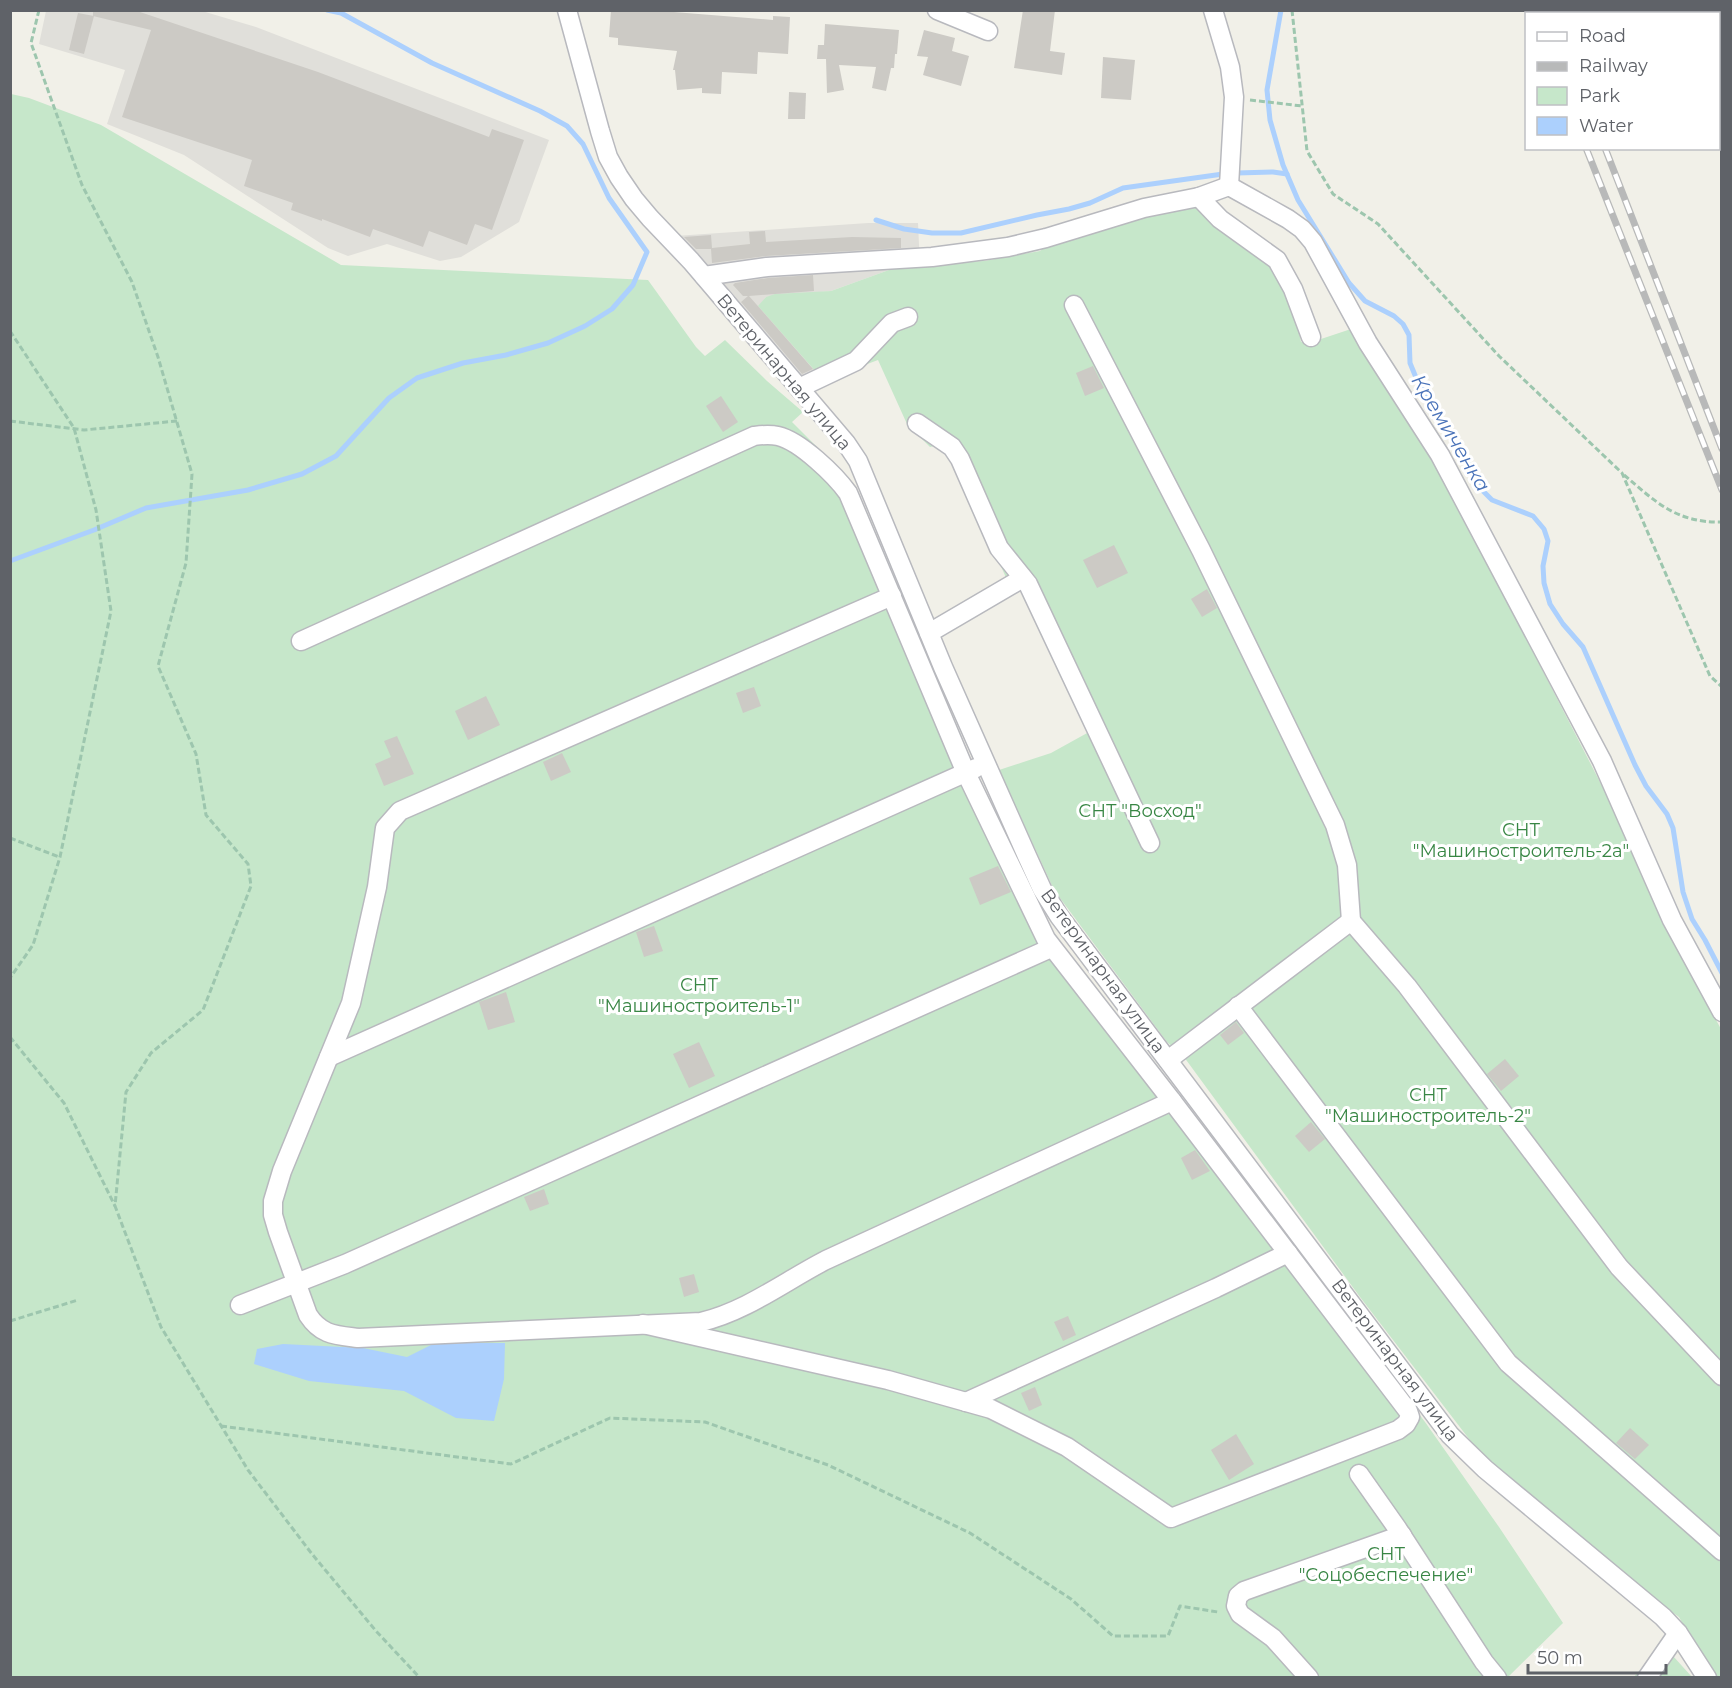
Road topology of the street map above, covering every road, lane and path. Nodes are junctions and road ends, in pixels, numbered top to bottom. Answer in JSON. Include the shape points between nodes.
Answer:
{"nodes":[{"id":1,"x":39,"y":10,"type":"edge"},
{"id":2,"x":567,"y":10,"type":"edge"},
{"id":3,"x":936,"y":10,"type":"edge"},
{"id":4,"x":1214,"y":10,"type":"edge"},
{"id":5,"x":1292,"y":10,"type":"edge"},
{"id":6,"x":988,"y":31,"type":"dead end"},
{"id":7,"x":1259,"y":101,"type":"dead end"},
{"id":8,"x":1302,"y":106,"type":"junction"},
{"id":9,"x":1229,"y":186,"type":"junction"},
{"id":10,"x":1199,"y":197,"type":"junction"},
{"id":11,"x":704,"y":276,"type":"junction"},
{"id":12,"x":1074,"y":304,"type":"dead end"},
{"id":13,"x":908,"y":316,"type":"dead end"},
{"id":14,"x":10,"y":331,"type":"edge"},
{"id":15,"x":1311,"y":337,"type":"dead end"},
{"id":16,"x":799,"y":388,"type":"junction"},
{"id":17,"x":10,"y":421,"type":"edge"},
{"id":18,"x":177,"y":421,"type":"junction"},
{"id":19,"x":917,"y":423,"type":"dead end"},
{"id":20,"x":74,"y":428,"type":"junction"},
{"id":21,"x":1622,"y":473,"type":"junction"},
{"id":22,"x":1722,"y":522,"type":"edge"},
{"id":23,"x":1023,"y":578,"type":"junction"},
{"id":24,"x":892,"y":596,"type":"junction"},
{"id":25,"x":929,"y":633,"type":"junction"},
{"id":26,"x":301,"y":641,"type":"dead end"},
{"id":27,"x":1722,"y":687,"type":"edge"},
{"id":28,"x":986,"y":764,"type":"junction"},
{"id":29,"x":966,"y":772,"type":"junction"},
{"id":30,"x":10,"y":838,"type":"edge"},
{"id":31,"x":1150,"y":843,"type":"dead end"},
{"id":32,"x":60,"y":857,"type":"junction"},
{"id":33,"x":1351,"y":921,"type":"junction"},
{"id":34,"x":1051,"y":948,"type":"junction"},
{"id":35,"x":10,"y":978,"type":"edge"},
{"id":36,"x":1238,"y":1006,"type":"junction"},
{"id":37,"x":1722,"y":1012,"type":"edge"},
{"id":38,"x":10,"y":1037,"type":"edge"},
{"id":39,"x":329,"y":1058,"type":"junction"},
{"id":40,"x":1168,"y":1060,"type":"junction"},
{"id":41,"x":1172,"y":1101,"type":"junction"},
{"id":42,"x":115,"y":1206,"type":"junction"},
{"id":43,"x":1288,"y":1253,"type":"junction"},
{"id":44,"x":297,"y":1284,"type":"junction"},
{"id":45,"x":78,"y":1300,"type":"dead end"},
{"id":46,"x":240,"y":1305,"type":"dead end"},
{"id":47,"x":10,"y":1321,"type":"edge"},
{"id":48,"x":643,"y":1324,"type":"junction"},
{"id":49,"x":1722,"y":1376,"type":"edge"},
{"id":50,"x":966,"y":1402,"type":"junction"},
{"id":51,"x":221,"y":1426,"type":"junction"},
{"id":52,"x":1359,"y":1474,"type":"dead end"},
{"id":53,"x":1402,"y":1535,"type":"junction"},
{"id":54,"x":1722,"y":1551,"type":"edge"},
{"id":55,"x":1218,"y":1612,"type":"dead end"},
{"id":56,"x":1678,"y":1633,"type":"junction"},
{"id":57,"x":420,"y":1677,"type":"edge"},
{"id":58,"x":1308,"y":1677,"type":"edge"},
{"id":59,"x":1497,"y":1677,"type":"edge"},
{"id":60,"x":1647,"y":1677,"type":"edge"},
{"id":61,"x":1707,"y":1677,"type":"edge"}],
"edges":[{"from":1,"to":18,"type":"path","via":[[31,43],[82,185],[132,282]]},
{"from":2,"to":11,"type":"street","name":"Ветеринарная улица","via":[[608,157],[634,199]]},
{"from":3,"to":6,"type":"street"},
{"from":4,"to":9,"type":"street","via":[[1234,97]]},
{"from":5,"to":8,"type":"path"},
{"from":7,"to":8,"type":"path"},
{"from":8,"to":21,"type":"path","via":[[1306,151],[1333,195],[1378,224],[1499,357]]},
{"from":9,"to":10,"type":"street"},
{"from":9,"to":37,"type":"street","via":[[1288,219],[1314,242],[1368,343],[1440,455],[1602,761],[1672,920]]},
{"from":10,"to":11,"type":"street","via":[[998,248]]},
{"from":10,"to":15,"type":"street","via":[[1220,219],[1276,260],[1289,281]]},
{"from":11,"to":16,"type":"street","name":"Ветеринарная улица"},
{"from":12,"to":33,"type":"street","via":[[1201,550],[1335,825],[1347,865]]},
{"from":13,"to":16,"type":"street","via":[[892,323],[856,360]]},
{"from":14,"to":20,"type":"path"},
{"from":16,"to":25,"type":"street","name":"Ветеринарная улица","via":[[858,461]]},
{"from":17,"to":20,"type":"path"},
{"from":18,"to":20,"type":"path"},
{"from":18,"to":42,"type":"path","via":[[192,474],[186,562],[158,666],[196,754],[206,815],[248,864],[251,886],[203,1010],[151,1053],[126,1092]]},
{"from":19,"to":23,"type":"street","via":[[952,447],[999,548]]},
{"from":20,"to":32,"type":"path","via":[[96,510],[111,611]]},
{"from":21,"to":22,"type":"path","via":[[1671,513],[1686,519]]},
{"from":21,"to":27,"type":"path","via":[[1710,676]]},
{"from":23,"to":25,"type":"street"},
{"from":23,"to":31,"type":"street"},
{"from":24,"to":26,"type":"street","via":[[841,483],[796,445],[766,434],[754,436]]},
{"from":24,"to":29,"type":"street"},
{"from":24,"to":39,"type":"street","via":[[400,811],[385,828],[377,887],[351,1003]]},
{"from":25,"to":28,"type":"street","name":"Ветеринарная улица"},
{"from":28,"to":29,"type":"street"},
{"from":28,"to":40,"type":"street","name":"Ветеринарная улица","via":[[1042,889]]},
{"from":29,"to":34,"type":"street"},
{"from":29,"to":39,"type":"street"},
{"from":30,"to":32,"type":"path"},
{"from":32,"to":35,"type":"path","via":[[33,945]]},
{"from":33,"to":36,"type":"street"},
{"from":33,"to":49,"type":"street","via":[[1407,986],[1612,1259]]},
{"from":34,"to":41,"type":"street"},
{"from":34,"to":44,"type":"street"},
{"from":36,"to":40,"type":"street"},
{"from":36,"to":54,"type":"street","via":[[1508,1363]]},
{"from":38,"to":42,"type":"path","via":[[64,1103]]},
{"from":39,"to":44,"type":"street","via":[[273,1200],[273,1215]]},
{"from":40,"to":56,"type":"street","name":"Ветеринарная улица","via":[[1450,1435]]},
{"from":41,"to":43,"type":"street"},
{"from":41,"to":48,"type":"street","via":[[826,1260],[737,1311],[701,1322]]},
{"from":42,"to":51,"type":"path","via":[[160,1327]]},
{"from":43,"to":50,"type":"street"},
{"from":43,"to":50,"type":"street","via":[[1408,1410],[1410,1417],[1398,1430],[1171,1518],[1067,1447],[991,1409]]},
{"from":44,"to":46,"type":"street"},
{"from":44,"to":48,"type":"street","via":[[315,1326],[340,1336]]},
{"from":45,"to":47,"type":"path"},
{"from":48,"to":50,"type":"street","via":[[888,1380]]},
{"from":51,"to":55,"type":"path","via":[[511,1464],[610,1418],[705,1422],[828,1465],[970,1533],[1071,1599],[1113,1636],[1168,1636],[1180,1606]]},
{"from":51,"to":57,"type":"path","via":[[248,1470],[312,1554]]},
{"from":52,"to":53,"type":"street"},
{"from":53,"to":58,"type":"street","via":[[1238,1596],[1236,1606],[1240,1614],[1273,1638]]},
{"from":53,"to":59,"type":"street"},
{"from":56,"to":60,"type":"street"},
{"from":56,"to":61,"type":"street","name":"Ветеринарная улица"}]}
